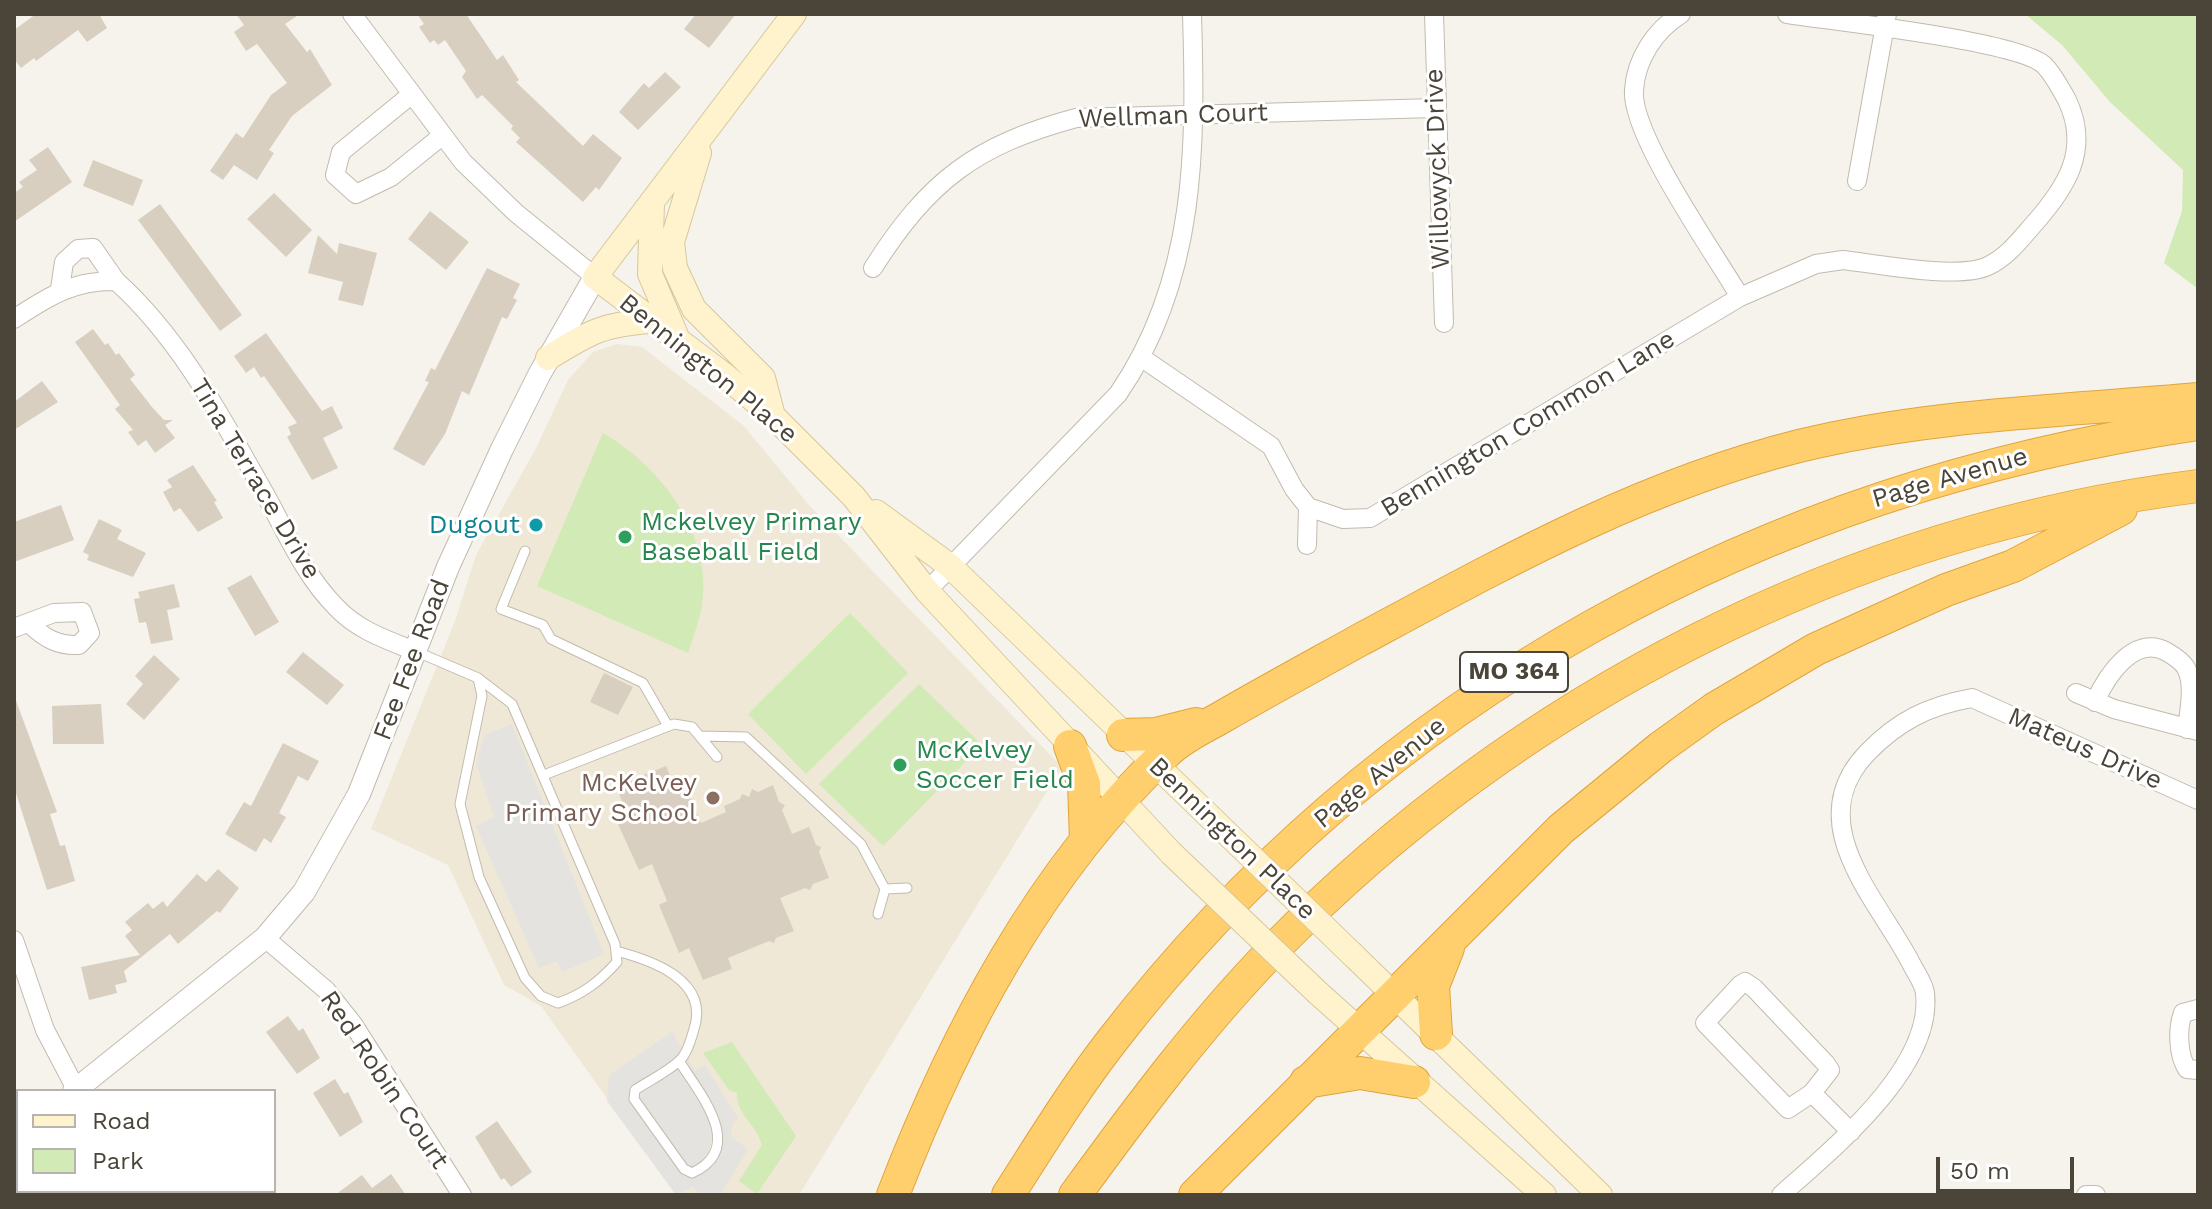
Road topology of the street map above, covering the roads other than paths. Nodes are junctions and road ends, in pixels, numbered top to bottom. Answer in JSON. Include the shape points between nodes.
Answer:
{"nodes":[{"id":1,"x":352,"y":14,"type":"edge"},
{"id":2,"x":794,"y":14,"type":"edge"},
{"id":3,"x":1192,"y":14,"type":"edge"},
{"id":4,"x":1434,"y":14,"type":"edge"},
{"id":5,"x":1681,"y":14,"type":"edge"},
{"id":6,"x":1787,"y":14,"type":"edge"},
{"id":7,"x":1886,"y":21,"type":"edge"},
{"id":8,"x":412,"y":94,"type":"junction"},
{"id":9,"x":1435,"y":108,"type":"junction"},
{"id":10,"x":1195,"y":113,"type":"junction"},
{"id":11,"x":443,"y":135,"type":"junction"},
{"id":12,"x":705,"y":135,"type":"junction"},
{"id":13,"x":1857,"y":181,"type":"dead end"},
{"id":14,"x":652,"y":203,"type":"junction"},
{"id":15,"x":873,"y":268,"type":"dead end"},
{"id":16,"x":595,"y":277,"type":"junction"},
{"id":17,"x":116,"y":281,"type":"junction"},
{"id":18,"x":60,"y":289,"type":"junction"},
{"id":19,"x":1740,"y":297,"type":"junction"},
{"id":20,"x":14,"y":319,"type":"edge"},
{"id":21,"x":652,"y":321,"type":"junction"},
{"id":22,"x":1444,"y":323,"type":"dead end"},
{"id":23,"x":679,"y":341,"type":"junction"},
{"id":24,"x":548,"y":358,"type":"junction"},
{"id":25,"x":1142,"y":358,"type":"junction"},
{"id":26,"x":2198,"y":399,"type":"edge"},
{"id":27,"x":773,"y":416,"type":"junction"},
{"id":28,"x":2198,"y":424,"type":"edge"},
{"id":29,"x":2198,"y":486,"type":"edge"},
{"id":30,"x":2152,"y":492,"type":"junction"},
{"id":31,"x":854,"y":497,"type":"junction"},
{"id":32,"x":1308,"y":507,"type":"junction"},
{"id":33,"x":1307,"y":545,"type":"dead end"},
{"id":34,"x":525,"y":551,"type":"dead end"},
{"id":35,"x":950,"y":566,"type":"junction"},
{"id":36,"x":927,"y":591,"type":"junction"},
{"id":37,"x":415,"y":651,"type":"junction"},
{"id":38,"x":478,"y":678,"type":"junction"},
{"id":39,"x":2076,"y":693,"type":"dead end"},
{"id":40,"x":2095,"y":702,"type":"junction"},
{"id":41,"x":1222,"y":717,"type":"junction"},
{"id":42,"x":668,"y":726,"type":"junction"},
{"id":43,"x":2192,"y":730,"type":"edge"},
{"id":44,"x":1123,"y":735,"type":"junction"},
{"id":45,"x":700,"y":736,"type":"junction"},
{"id":46,"x":1070,"y":746,"type":"junction"},
{"id":47,"x":717,"y":757,"type":"dead end"},
{"id":48,"x":1154,"y":764,"type":"junction"},
{"id":49,"x":544,"y":775,"type":"junction"},
{"id":50,"x":1120,"y":800,"type":"junction"},
{"id":51,"x":2198,"y":800,"type":"edge"},
{"id":52,"x":1086,"y":841,"type":"junction"},
{"id":53,"x":907,"y":888,"type":"dead end"},
{"id":54,"x":885,"y":889,"type":"junction"},
{"id":55,"x":878,"y":914,"type":"dead end"},
{"id":56,"x":265,"y":938,"type":"junction"},
{"id":57,"x":1452,"y":938,"type":"junction"},
{"id":58,"x":14,"y":940,"type":"edge"},
{"id":59,"x":616,"y":951,"type":"junction"},
{"id":60,"x":1394,"y":994,"type":"junction"},
{"id":61,"x":2198,"y":1009,"type":"edge"},
{"id":62,"x":1357,"y":1030,"type":"junction"},
{"id":63,"x":1436,"y":1034,"type":"junction"},
{"id":64,"x":679,"y":1061,"type":"junction"},
{"id":65,"x":2198,"y":1070,"type":"edge"},
{"id":66,"x":1306,"y":1082,"type":"junction"},
{"id":67,"x":1414,"y":1082,"type":"junction"},
{"id":68,"x":74,"y":1089,"type":"edge"},
{"id":69,"x":76,"y":1089,"type":"edge"},
{"id":70,"x":1812,"y":1093,"type":"junction"},
{"id":71,"x":1851,"y":1132,"type":"junction"},
{"id":72,"x":462,"y":1195,"type":"edge"},
{"id":73,"x":893,"y":1195,"type":"edge"},
{"id":74,"x":1008,"y":1195,"type":"edge"},
{"id":75,"x":1075,"y":1195,"type":"edge"},
{"id":76,"x":1195,"y":1195,"type":"edge"},
{"id":77,"x":1544,"y":1195,"type":"edge"},
{"id":78,"x":1600,"y":1195,"type":"edge"},
{"id":79,"x":1781,"y":1195,"type":"edge"},
{"id":80,"x":2086,"y":1195,"type":"edge"},
{"id":81,"x":2096,"y":1195,"type":"edge"}],
"edges":[{"from":1,"to":8,"type":"street"},
{"from":2,"to":12,"type":"main road","name":"Fee Fee Road"},
{"from":3,"to":10,"type":"street"},
{"from":4,"to":9,"type":"street","name":"Willowyck Drive"},
{"from":5,"to":19,"type":"street","via":[[1658,31],[1643,58],[1633,91],[1641,131]]},
{"from":6,"to":7,"type":"street","name":"Bennington Common Lane"},
{"from":7,"to":13,"type":"street"},
{"from":7,"to":19,"type":"street","name":"Bennington Common Lane","via":[[2004,48],[2043,64],[2079,130],[2060,195],[2013,249],[1987,267],[1947,271],[1826,262]]},
{"from":8,"to":11,"type":"street"},
{"from":8,"to":11,"type":"street","via":[[341,152],[335,175],[356,194],[391,177]]},
{"from":9,"to":10,"type":"street","name":"Wellman Court"},
{"from":9,"to":22,"type":"street","name":"Willowyck Drive"},
{"from":10,"to":15,"type":"street","name":"Wellman Court","via":[[1076,118],[1023,132],[973,156],[905,218]]},
{"from":10,"to":25,"type":"street","via":[[1186,224]]},
{"from":11,"to":16,"type":"street","via":[[508,205]]},
{"from":12,"to":14,"type":"main road","name":"Fee Fee Road"},
{"from":12,"to":27,"type":"main road","via":[[672,242],[675,268],[694,309],[763,378]]},
{"from":14,"to":16,"type":"main road","name":"Fee Fee Road"},
{"from":14,"to":23,"type":"main road","via":[[650,274]]},
{"from":16,"to":21,"type":"main road","name":"Bennington Place"},
{"from":16,"to":24,"type":"street","name":"Fee Fee Road"},
{"from":17,"to":18,"type":"street","via":[[88,280]]},
{"from":17,"to":18,"type":"street","name":"Tina Terrace Drive","via":[[93,248],[78,249],[64,262]]},
{"from":17,"to":37,"type":"street","name":"Tina Terrace Drive","via":[[140,302],[231,433],[297,553],[336,608],[373,635]]},
{"from":18,"to":20,"type":"street"},
{"from":19,"to":32,"type":"street","name":"Bennington Common Lane","via":[[1370,518],[1343,519]]},
{"from":21,"to":23,"type":"main road","name":"Bennington Place"},
{"from":21,"to":24,"type":"main road","via":[[592,330]]},
{"from":23,"to":27,"type":"main road","name":"Bennington Place"},
{"from":24,"to":37,"type":"street","name":"Fee Fee Road","via":[[448,567]]},
{"from":25,"to":32,"type":"street","via":[[1271,446]]},
{"from":25,"to":35,"type":"street","via":[[1118,394]]},
{"from":26,"to":41,"type":"highway","via":[[1884,429],[1801,445],[1708,472],[1564,531]]},
{"from":27,"to":31,"type":"main road","name":"Bennington Place"},
{"from":28,"to":74,"type":"highway","name":"Page Avenue","number":"MO 364","via":[[2070,445],[1872,499],[1685,576],[1508,676],[1347,797],[1203,934],[1110,1043]]},
{"from":29,"to":30,"type":"highway","number":"MO 364"},
{"from":30,"to":57,"type":"highway","via":[[2013,566],[1816,649],[1714,709],[1608,787]]},
{"from":30,"to":75,"type":"highway","number":"MO 364","via":[[1958,536],[1836,578],[1713,631],[1541,729],[1381,849],[1273,950],[1193,1039]]},
{"from":31,"to":35,"type":"main road","name":"Bennington Place"},
{"from":31,"to":36,"type":"main road","name":"Bennington Place"},
{"from":32,"to":33,"type":"street"},
{"from":34,"to":42,"type":"lane","via":[[501,609],[543,625],[551,639],[643,683]]},
{"from":35,"to":36,"type":"street"},
{"from":35,"to":44,"type":"main road","name":"Bennington Place"},
{"from":36,"to":46,"type":"main road","name":"Bennington Place"},
{"from":37,"to":38,"type":"lane"},
{"from":37,"to":56,"type":"street","name":"Fee Fee Road","via":[[359,794],[304,892]]},
{"from":38,"to":49,"type":"lane","via":[[512,704]]},
{"from":38,"to":59,"type":"lane","via":[[482,696],[460,804],[479,877],[525,978],[541,996],[558,1003],[602,979],[617,962]]},
{"from":39,"to":40,"type":"street"},
{"from":40,"to":43,"type":"street"},
{"from":40,"to":43,"type":"street","via":[[2116,666],[2152,646],[2186,668]]},
{"from":41,"to":44,"type":"highway","via":[[1156,734]]},
{"from":41,"to":48,"type":"highway","via":[[1175,744]]},
{"from":42,"to":45,"type":"lane","via":[[685,723]]},
{"from":42,"to":49,"type":"lane"},
{"from":44,"to":48,"type":"main road","name":"Bennington Place"},
{"from":45,"to":47,"type":"lane"},
{"from":45,"to":54,"type":"lane","via":[[746,737],[861,844]]},
{"from":46,"to":50,"type":"main road","name":"Bennington Place"},
{"from":46,"to":52,"type":"highway","via":[[1084,784]]},
{"from":48,"to":50,"type":"highway"},
{"from":48,"to":60,"type":"main road","name":"Bennington Place","bridge":true},
{"from":49,"to":59,"type":"lane"},
{"from":50,"to":52,"type":"highway"},
{"from":50,"to":62,"type":"main road","name":"Bennington Place","bridge":true},
{"from":51,"to":71,"type":"street","name":"Mateus Drive","via":[[1972,698],[1906,719],[1856,764],[1844,791],[1840,821],[1851,861],[1925,992],[1920,1028],[1907,1061]]},
{"from":52,"to":73,"type":"highway","via":[[974,1013]]},
{"from":53,"to":54,"type":"lane"},
{"from":54,"to":55,"type":"lane"},
{"from":56,"to":69,"type":"street","name":"Fee Fee Road"},
{"from":56,"to":72,"type":"street","name":"Red Robin Court","via":[[326,990],[353,1024]]},
{"from":57,"to":60,"type":"highway"},
{"from":57,"to":63,"type":"highway","via":[[1433,986]]},
{"from":58,"to":68,"type":"street","via":[[45,1030]]},
{"from":59,"to":64,"type":"lane","via":[[651,960],[678,976],[695,1001],[696,1024]]},
{"from":60,"to":62,"type":"highway"},
{"from":60,"to":63,"type":"main road","name":"Bennington Place"},
{"from":61,"to":65,"type":"street","via":[[2183,1013],[2179,1023],[2181,1061],[2187,1069]]},
{"from":62,"to":66,"type":"highway"},
{"from":62,"to":67,"type":"main road","name":"Bennington Place"},
{"from":63,"to":78,"type":"main road","name":"Bennington Place"},
{"from":64,"to":64,"type":"lane","via":[[635,1090],[634,1099],[692,1173],[713,1159],[720,1139],[715,1119]]},
{"from":66,"to":67,"type":"highway","via":[[1372,1073]]},
{"from":66,"to":76,"type":"highway"},
{"from":67,"to":77,"type":"main road","name":"Bennington Place"},
{"from":70,"to":70,"type":"street","via":[[1788,1109],[1705,1023],[1740,985],[1754,988],[1826,1064],[1830,1070]]},
{"from":70,"to":71,"type":"street"},
{"from":71,"to":79,"type":"street"},
{"from":80,"to":81,"type":"street"}]}
